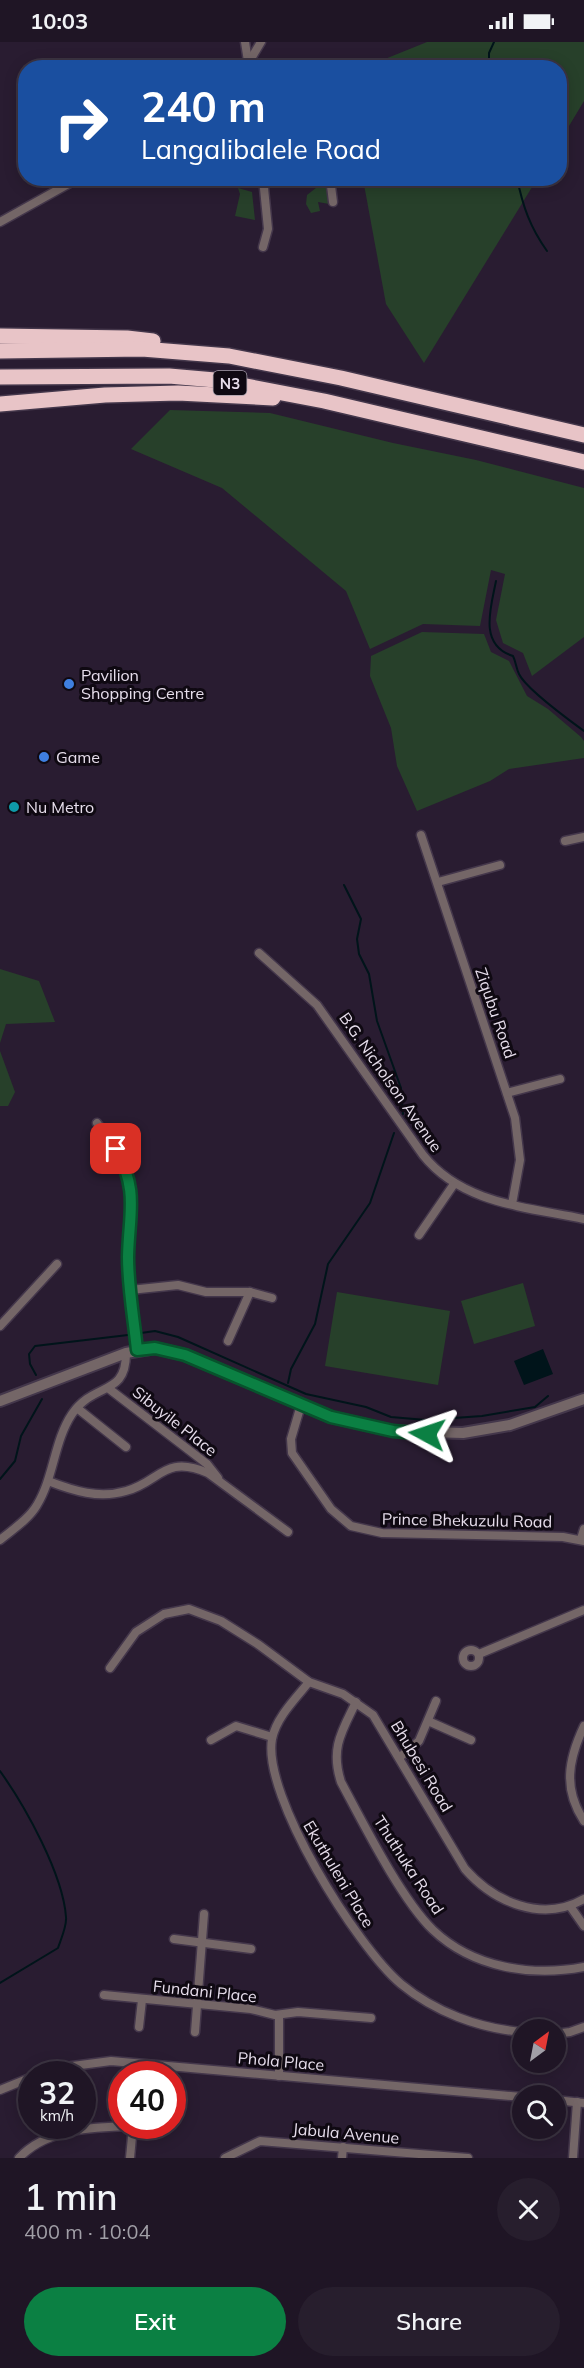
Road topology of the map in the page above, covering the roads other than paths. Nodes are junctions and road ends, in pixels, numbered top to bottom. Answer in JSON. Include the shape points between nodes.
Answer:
{"nodes":[{"id":1,"x":245,"y":42,"type":"edge"},
{"id":2,"x":261,"y":42,"type":"edge"},
{"id":3,"x":248,"y":60,"type":"edge"},
{"id":4,"x":252,"y":60,"type":"edge"},
{"id":5,"x":65,"y":186,"type":"edge"},
{"id":6,"x":264,"y":186,"type":"edge"},
{"id":7,"x":331,"y":186,"type":"edge"},
{"id":8,"x":333,"y":202,"type":"dead end"},
{"id":9,"x":0,"y":222,"type":"edge"},
{"id":10,"x":263,"y":247,"type":"dead end"},
{"id":11,"x":0,"y":336,"type":"edge"},
{"id":12,"x":0,"y":351,"type":"edge"},
{"id":13,"x":196,"y":352,"type":"junction"},
{"id":14,"x":0,"y":377,"type":"edge"},
{"id":15,"x":324,"y":401,"type":"junction"},
{"id":16,"x":0,"y":404,"type":"edge"},
{"id":17,"x":584,"y":435,"type":"edge"},
{"id":18,"x":584,"y":462,"type":"edge"},
{"id":19,"x":421,"y":835,"type":"dead end"},
{"id":20,"x":584,"y":837,"type":"edge"},
{"id":21,"x":565,"y":841,"type":"dead end"},
{"id":22,"x":500,"y":865,"type":"dead end"},
{"id":23,"x":438,"y":882,"type":"junction"},
{"id":24,"x":259,"y":952,"type":"dead end"},
{"id":25,"x":560,"y":1078,"type":"dead end"},
{"id":26,"x":507,"y":1094,"type":"junction"},
{"id":27,"x":97,"y":1123,"type":"dead end"},
{"id":28,"x":454,"y":1184,"type":"junction"},
{"id":29,"x":512,"y":1204,"type":"junction"},
{"id":30,"x":584,"y":1219,"type":"edge"},
{"id":31,"x":419,"y":1235,"type":"dead end"},
{"id":32,"x":57,"y":1264,"type":"dead end"},
{"id":33,"x":130,"y":1290,"type":"junction"},
{"id":34,"x":250,"y":1292,"type":"junction"},
{"id":35,"x":272,"y":1298,"type":"dead end"},
{"id":36,"x":0,"y":1326,"type":"edge"},
{"id":37,"x":228,"y":1341,"type":"dead end"},
{"id":38,"x":137,"y":1350,"type":"junction"},
{"id":39,"x":126,"y":1353,"type":"junction"},
{"id":40,"x":108,"y":1388,"type":"junction"},
{"id":41,"x":584,"y":1399,"type":"edge"},
{"id":42,"x":0,"y":1401,"type":"edge"},
{"id":43,"x":301,"y":1405,"type":"junction"},
{"id":44,"x":77,"y":1408,"type":"junction"},
{"id":45,"x":126,"y":1447,"type":"dead end"},
{"id":46,"x":48,"y":1481,"type":"junction"},
{"id":47,"x":220,"y":1482,"type":"junction"},
{"id":48,"x":584,"y":1530,"type":"edge"},
{"id":49,"x":288,"y":1532,"type":"dead end"},
{"id":50,"x":0,"y":1540,"type":"edge"},
{"id":51,"x":582,"y":1540,"type":"edge"},
{"id":52,"x":584,"y":1610,"type":"edge"},
{"id":53,"x":479,"y":1654,"type":"dead end"},
{"id":54,"x":110,"y":1668,"type":"dead end"},
{"id":55,"x":309,"y":1683,"type":"junction"},
{"id":56,"x":436,"y":1701,"type":"dead end"},
{"id":57,"x":356,"y":1702,"type":"junction"},
{"id":58,"x":428,"y":1721,"type":"junction"},
{"id":59,"x":584,"y":1726,"type":"edge"},
{"id":60,"x":272,"y":1737,"type":"junction"},
{"id":61,"x":211,"y":1740,"type":"dead end"},
{"id":62,"x":471,"y":1740,"type":"dead end"},
{"id":63,"x":576,"y":1748,"type":"junction"},
{"id":64,"x":584,"y":1756,"type":"edge"},
{"id":65,"x":400,"y":1757,"type":"junction"},
{"id":66,"x":584,"y":1821,"type":"edge"},
{"id":67,"x":584,"y":1899,"type":"edge"},
{"id":68,"x":570,"y":1906,"type":"junction"},
{"id":69,"x":204,"y":1914,"type":"dead end"},
{"id":70,"x":584,"y":1926,"type":"edge"},
{"id":71,"x":174,"y":1939,"type":"dead end"},
{"id":72,"x":203,"y":1943,"type":"junction"},
{"id":73,"x":251,"y":1950,"type":"dead end"},
{"id":74,"x":584,"y":1967,"type":"edge"},
{"id":75,"x":104,"y":1995,"type":"dead end"},
{"id":76,"x":142,"y":2000,"type":"junction"},
{"id":77,"x":196,"y":2004,"type":"junction"},
{"id":78,"x":279,"y":2015,"type":"junction"},
{"id":79,"x":371,"y":2018,"type":"dead end"},
{"id":80,"x":139,"y":2027,"type":"dead end"},
{"id":81,"x":584,"y":2027,"type":"edge"},
{"id":82,"x":512,"y":2030,"type":"edge"},
{"id":83,"x":195,"y":2032,"type":"dead end"},
{"id":84,"x":566,"y":2033,"type":"edge"},
{"id":85,"x":186,"y":2067,"type":"edge"},
{"id":86,"x":279,"y":2076,"type":"junction"},
{"id":87,"x":18,"y":2083,"type":"edge"},
{"id":88,"x":0,"y":2090,"type":"edge"},
{"id":89,"x":512,"y":2096,"type":"edge"},
{"id":90,"x":566,"y":2101,"type":"edge"},
{"id":91,"x":581,"y":2103,"type":"edge"},
{"id":92,"x":108,"y":2127,"type":"edge"},
{"id":93,"x":132,"y":2139,"type":"edge"},
{"id":94,"x":343,"y":2148,"type":"junction"},
{"id":95,"x":19,"y":2158,"type":"edge"},
{"id":96,"x":130,"y":2158,"type":"edge"},
{"id":97,"x":225,"y":2158,"type":"edge"},
{"id":98,"x":342,"y":2158,"type":"edge"},
{"id":99,"x":468,"y":2158,"type":"edge"},
{"id":100,"x":573,"y":2158,"type":"edge"}],
"edges":[{"from":1,"to":3,"type":"street"},
{"from":2,"to":4,"type":"street"},
{"from":5,"to":9,"type":"street"},
{"from":6,"to":10,"type":"street","via":[[268,229]]},
{"from":7,"to":8,"type":"street"},
{"from":11,"to":13,"type":"highway","via":[[127,338]]},
{"from":12,"to":13,"type":"highway","number":"N3"},
{"from":13,"to":17,"type":"highway","number":"N3","via":[[264,361]]},
{"from":14,"to":15,"type":"highway","number":"N3","via":[[169,376],[215,380]]},
{"from":15,"to":16,"type":"highway","via":[[178,393]]},
{"from":15,"to":18,"type":"highway","number":"N3"},
{"from":19,"to":23,"type":"street","name":"Ziqubu Road"},
{"from":20,"to":21,"type":"street"},
{"from":22,"to":23,"type":"street"},
{"from":23,"to":26,"type":"street","name":"Ziqubu Road"},
{"from":24,"to":28,"type":"street","name":"B.G. Nicholson Avenue","via":[[317,1005],[423,1155]]},
{"from":25,"to":26,"type":"street"},
{"from":26,"to":29,"type":"street","name":"Ziqubu Road","via":[[520,1152]]},
{"from":27,"to":33,"type":"street","via":[[126,1168],[131,1188]]},
{"from":28,"to":29,"type":"street","name":"B.G. Nicholson Avenue"},
{"from":28,"to":31,"type":"street"},
{"from":29,"to":30,"type":"street","name":"B.G. Nicholson Avenue"},
{"from":32,"to":36,"type":"street"},
{"from":33,"to":34,"type":"street","via":[[168,1285],[206,1292]]},
{"from":33,"to":38,"type":"street"},
{"from":34,"to":35,"type":"street"},
{"from":34,"to":37,"type":"street"},
{"from":38,"to":39,"type":"street"},
{"from":38,"to":43,"type":"street","via":[[155,1348],[185,1355]]},
{"from":39,"to":40,"type":"street","via":[[125,1374]]},
{"from":39,"to":42,"type":"street"},
{"from":40,"to":44,"type":"street","via":[[88,1397]]},
{"from":40,"to":47,"type":"street","name":"Sibuyile Place","via":[[207,1464]]},
{"from":41,"to":43,"type":"street","via":[[510,1425],[427,1434],[363,1425]]},
{"from":43,"to":51,"type":"street","name":"Prince Bhekuzulu Road","via":[[291,1439],[292,1453],[331,1509],[351,1526],[382,1533]]},
{"from":44,"to":45,"type":"street"},
{"from":44,"to":46,"type":"street","via":[[64,1430]]},
{"from":46,"to":47,"type":"street","via":[[108,1495],[129,1490],[162,1470],[187,1467],[208,1473]]},
{"from":46,"to":50,"type":"street","via":[[34,1511]]},
{"from":47,"to":49,"type":"street"},
{"from":48,"to":51,"type":"street"},
{"from":52,"to":53,"type":"street"},
{"from":54,"to":55,"type":"street","name":"Bhubesi Road","via":[[136,1632],[164,1614],[189,1609],[221,1621],[260,1645]]},
{"from":55,"to":57,"type":"street","name":"Bhubesi Road"},
{"from":55,"to":60,"type":"street","via":[[280,1720]]},
{"from":56,"to":58,"type":"street"},
{"from":57,"to":65,"type":"street","name":"Bhubesi Road","via":[[379,1723]]},
{"from":57,"to":74,"type":"street","name":"Thuthuka Road","via":[[336,1750],[341,1782],[406,1894],[432,1929],[469,1954],[512,1968],[536,1972]]},
{"from":58,"to":62,"type":"street"},
{"from":58,"to":65,"type":"street","via":[[415,1746]]},
{"from":59,"to":63,"type":"street"},
{"from":60,"to":61,"type":"street","via":[[236,1726]]},
{"from":60,"to":82,"type":"street","name":"Ekuthuleni Place","via":[[272,1770],[289,1819],[357,1936],[400,1982],[422,1999],[476,2023]]},
{"from":63,"to":64,"type":"street"},
{"from":63,"to":66,"type":"street","via":[[570,1783],[572,1802]]},
{"from":65,"to":68,"type":"street","name":"Bhubesi Road","via":[[465,1869],[482,1887],[503,1901],[524,1907]]},
{"from":67,"to":68,"type":"street","name":"Bhubesi Road"},
{"from":68,"to":70,"type":"street"},
{"from":69,"to":72,"type":"street"},
{"from":71,"to":72,"type":"street"},
{"from":72,"to":73,"type":"street"},
{"from":72,"to":77,"type":"street"},
{"from":75,"to":76,"type":"street","name":"Fundani Place"},
{"from":76,"to":77,"type":"street","name":"Fundani Place"},
{"from":76,"to":80,"type":"street"},
{"from":77,"to":78,"type":"street","name":"Fundani Place"},
{"from":77,"to":83,"type":"street"},
{"from":78,"to":79,"type":"street","via":[[298,2012]]},
{"from":78,"to":86,"type":"street","name":"Fundani Place"},
{"from":81,"to":84,"type":"street"},
{"from":85,"to":86,"type":"street","name":"Phola Place"},
{"from":86,"to":89,"type":"street","name":"Phola Place"},
{"from":87,"to":88,"type":"street"},
{"from":90,"to":91,"type":"street"},
{"from":91,"to":100,"type":"street"},
{"from":92,"to":95,"type":"street","via":[[38,2142]]},
{"from":93,"to":96,"type":"street"},
{"from":94,"to":97,"type":"street","name":"Jabula Avenue","via":[[260,2142]]},
{"from":94,"to":98,"type":"street"},
{"from":94,"to":99,"type":"street","name":"Jabula Avenue"}]}
